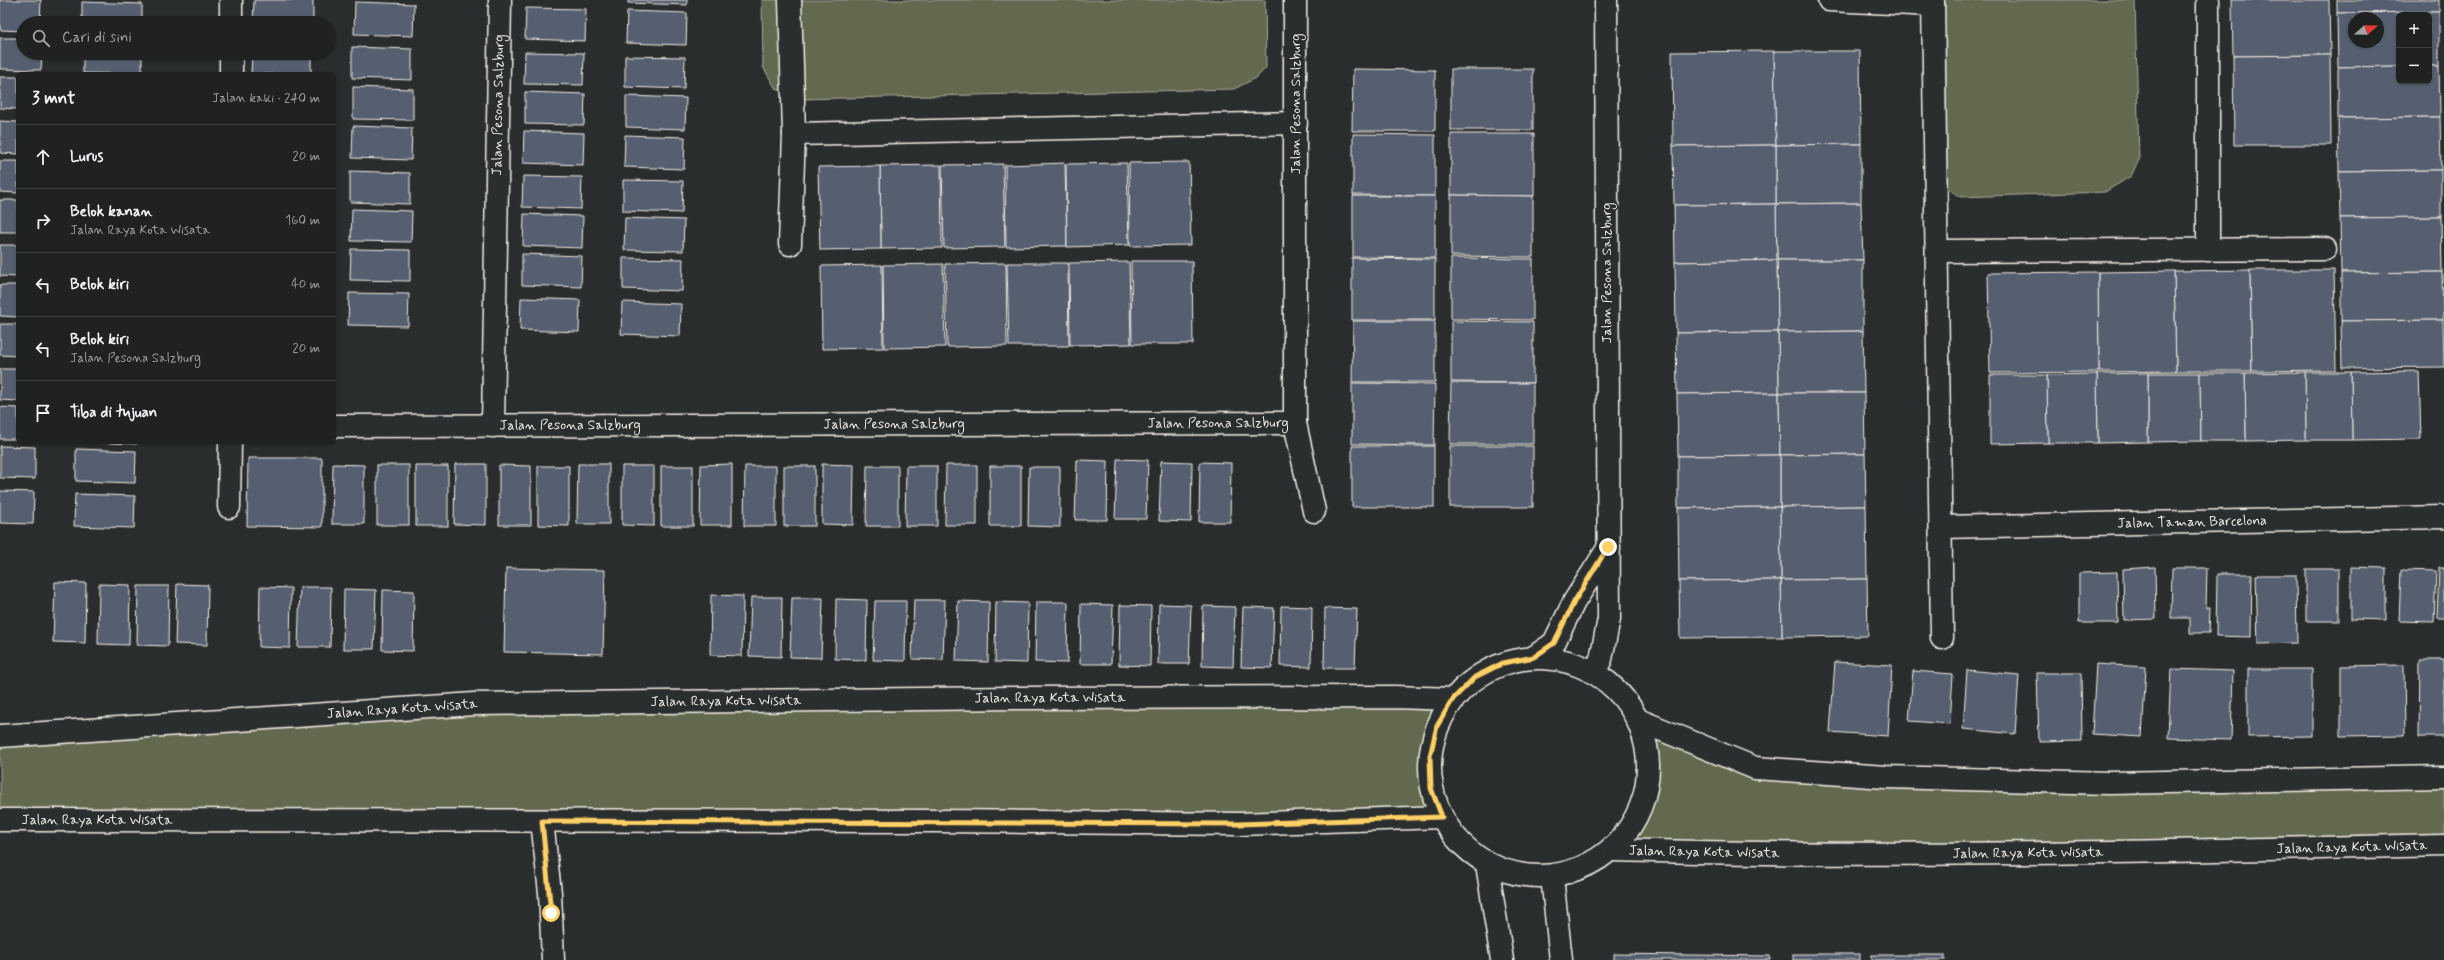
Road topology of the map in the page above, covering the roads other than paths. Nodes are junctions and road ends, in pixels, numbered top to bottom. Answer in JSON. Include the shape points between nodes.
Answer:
{"nodes":[{"id":1,"x":231,"y":0,"type":"edge"},
{"id":2,"x":500,"y":0,"type":"edge"},
{"id":3,"x":790,"y":0,"type":"edge"},
{"id":4,"x":1296,"y":0,"type":"edge"},
{"id":5,"x":1606,"y":0,"type":"edge"},
{"id":6,"x":1829,"y":0,"type":"edge"},
{"id":7,"x":2208,"y":0,"type":"edge"},
{"id":8,"x":1933,"y":2,"type":"edge"},
{"id":9,"x":231,"y":16,"type":"edge"},
{"id":10,"x":231,"y":60,"type":"edge"},
{"id":11,"x":231,"y":72,"type":"edge"},
{"id":12,"x":1296,"y":123,"type":"junction"},
{"id":13,"x":794,"y":134,"type":"junction"},
{"id":14,"x":790,"y":244,"type":"dead end"},
{"id":15,"x":2325,"y":249,"type":"dead end"},
{"id":16,"x":2208,"y":250,"type":"junction"},
{"id":17,"x":1938,"y":251,"type":"junction"},
{"id":18,"x":1295,"y":423,"type":"junction"},
{"id":19,"x":336,"y":426,"type":"edge"},
{"id":20,"x":493,"y":426,"type":"junction"},
{"id":21,"x":230,"y":444,"type":"edge"},
{"id":22,"x":229,"y":507,"type":"dead end"},
{"id":23,"x":1314,"y":511,"type":"dead end"},
{"id":24,"x":2444,"y":517,"type":"edge"},
{"id":25,"x":1941,"y":527,"type":"junction"},
{"id":26,"x":1608,"y":547,"type":"junction"},
{"id":27,"x":1942,"y":638,"type":"dead end"},
{"id":28,"x":1534,"y":657,"type":"junction"},
{"id":29,"x":1594,"y":672,"type":"junction"},
{"id":30,"x":1453,"y":699,"type":"junction"},
{"id":31,"x":1638,"y":720,"type":"junction"},
{"id":32,"x":0,"y":736,"type":"edge"},
{"id":33,"x":2444,"y":777,"type":"edge"},
{"id":34,"x":1442,"y":817,"type":"junction"},
{"id":35,"x":0,"y":820,"type":"edge"},
{"id":36,"x":542,"y":821,"type":"junction"},
{"id":37,"x":2444,"y":845,"type":"edge"},
{"id":38,"x":1612,"y":850,"type":"junction"},
{"id":39,"x":1488,"y":864,"type":"junction"},
{"id":40,"x":1552,"y":877,"type":"junction"},
{"id":41,"x":553,"y":960,"type":"edge"},
{"id":42,"x":1502,"y":960,"type":"edge"},
{"id":43,"x":1561,"y":960,"type":"edge"}],
"edges":[{"from":1,"to":9,"type":"street"},
{"from":2,"to":20,"type":"street","name":"Jalan Pesona Salzburg"},
{"from":3,"to":13,"type":"street"},
{"from":4,"to":12,"type":"street","name":"Jalan Pesona Salzburg"},
{"from":5,"to":26,"type":"street","name":"Jalan Pesona Salzburg"},
{"from":6,"to":8,"type":"street"},
{"from":7,"to":16,"type":"street"},
{"from":8,"to":17,"type":"street"},
{"from":10,"to":11,"type":"street"},
{"from":12,"to":13,"type":"street"},
{"from":12,"to":18,"type":"street","name":"Jalan Pesona Salzburg"},
{"from":13,"to":14,"type":"street"},
{"from":15,"to":16,"type":"street"},
{"from":16,"to":17,"type":"street"},
{"from":17,"to":25,"type":"street"},
{"from":18,"to":20,"type":"street","name":"Jalan Pesona Salzburg"},
{"from":18,"to":23,"type":"street","name":"Jalan Pesona Salzburg"},
{"from":19,"to":20,"type":"street","name":"Jalan Pesona Salzburg"},
{"from":21,"to":22,"type":"street"},
{"from":24,"to":25,"type":"street","name":"Jalan Taman Barcelona"},
{"from":25,"to":27,"type":"street"},
{"from":26,"to":28,"type":"street","via":[[1574,602],[1554,643]]},
{"from":26,"to":29,"type":"street","name":"Jalan Pesona Salzburg","via":[[1609,619],[1602,659]]},
{"from":28,"to":29,"type":"street","via":[[1565,660]]},
{"from":28,"to":30,"type":"street","via":[[1503,663],[1475,677]]},
{"from":29,"to":31,"type":"street","via":[[1620,693]]},
{"from":30,"to":32,"type":"street","name":"Jalan Raya Kota Wisata","via":[[1015,698],[474,704]]},
{"from":30,"to":34,"type":"street","via":[[1437,726],[1430,756],[1431,788]]},
{"from":31,"to":33,"type":"street","via":[[1755,768],[1886,778],[2109,784]]},
{"from":31,"to":38,"type":"street","via":[[1648,754],[1647,790],[1634,823]]},
{"from":34,"to":36,"type":"street","name":"Jalan Raya Kota Wisata","via":[[1238,824]]},
{"from":34,"to":39,"type":"street","via":[[1461,844]]},
{"from":35,"to":36,"type":"street","name":"Jalan Raya Kota Wisata"},
{"from":36,"to":41,"type":"street","via":[[550,893]]},
{"from":37,"to":38,"type":"street","name":"Jalan Raya Kota Wisata","via":[[2077,854],[1780,855]]},
{"from":38,"to":40,"type":"street","via":[[1584,868]]},
{"from":39,"to":40,"type":"street","via":[[1519,875]]},
{"from":39,"to":42,"type":"street"},
{"from":40,"to":43,"type":"street"}]}
